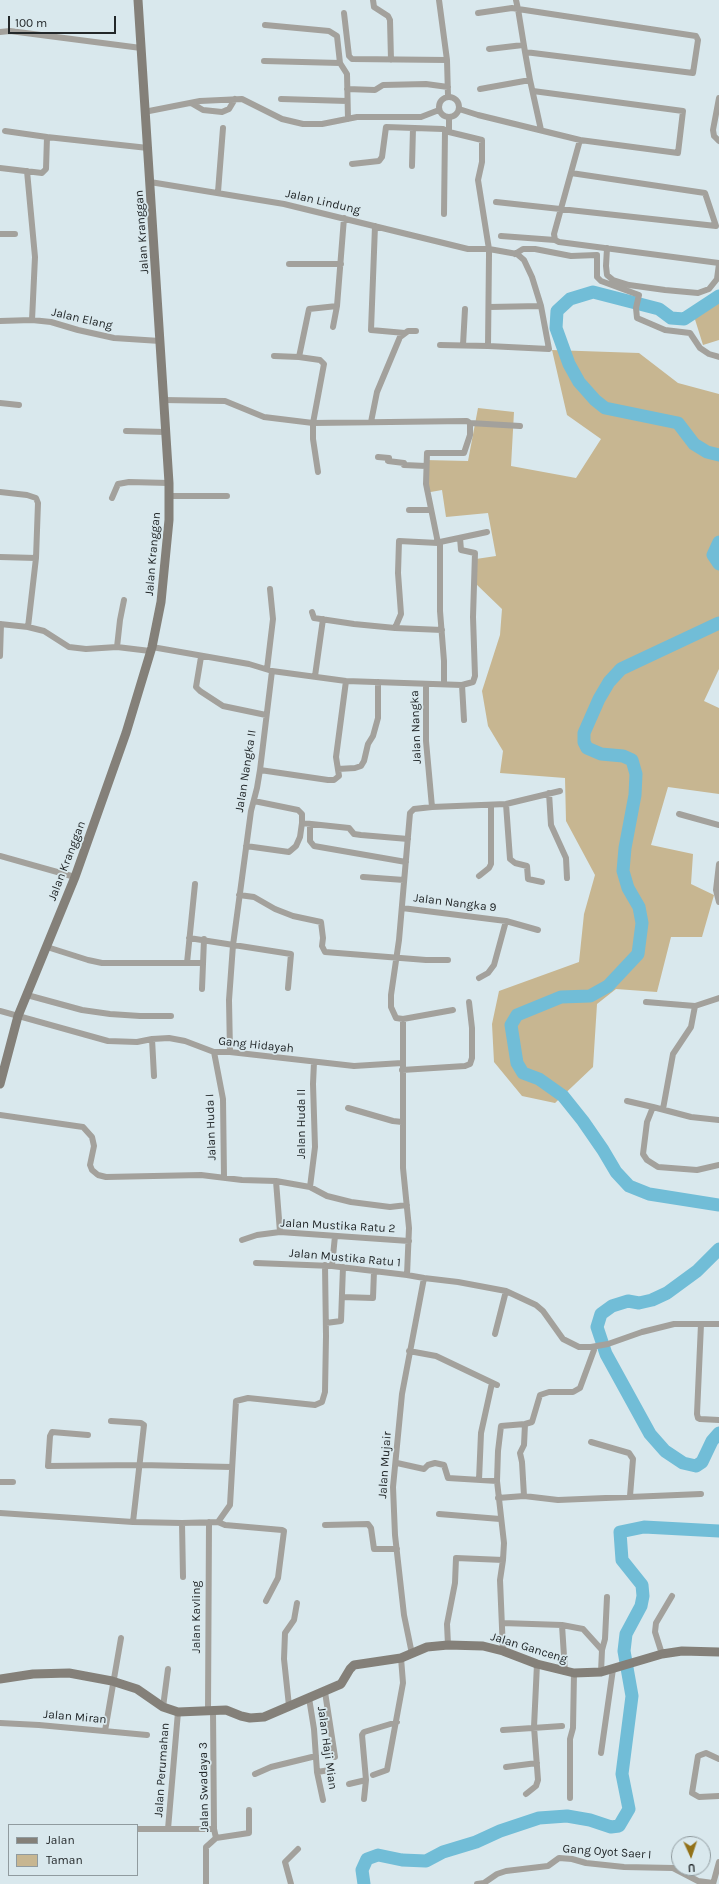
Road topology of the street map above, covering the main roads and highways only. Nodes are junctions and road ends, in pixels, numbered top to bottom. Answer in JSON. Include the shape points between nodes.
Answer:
{"nodes":[{"id":1,"x":138,"y":0,"type":"edge"},
{"id":2,"x":0,"y":1077,"type":"edge"},
{"id":3,"x":0,"y":1084,"type":"edge"},
{"id":4,"x":719,"y":1652,"type":"edge"},
{"id":5,"x":0,"y":1679,"type":"edge"}],
"edges":[{"from":1,"to":2,"type":"main road","name":"Jalan Kranggan","via":[[169,483],[169,520],[161,602],[151,649],[126,733],[75,877],[18,1016]]},
{"from":2,"to":3,"type":"main road","name":"Jalan Kranggan"},
{"from":4,"to":5,"type":"main road","name":"Jalan Ganceng","via":[[682,1651],[662,1654],[601,1672],[569,1673],[484,1646],[427,1647],[401,1658],[354,1665],[343,1682],[325,1692],[264,1717],[250,1718],[226,1710],[178,1712],[163,1707],[137,1689],[112,1681],[68,1673],[33,1674]]}]}
